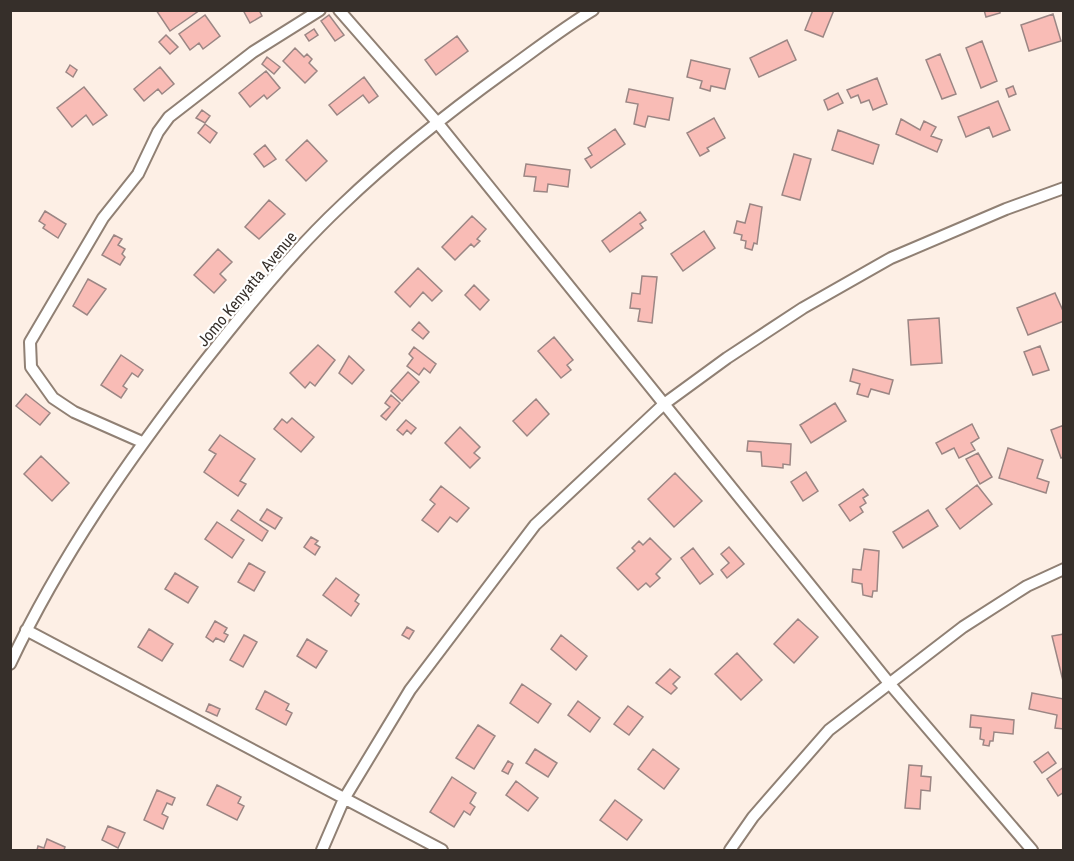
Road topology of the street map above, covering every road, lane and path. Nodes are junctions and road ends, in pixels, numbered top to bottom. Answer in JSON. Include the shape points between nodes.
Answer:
{"nodes":[{"id":1,"x":320,"y":10,"type":"edge"},
{"id":2,"x":339,"y":10,"type":"edge"},
{"id":3,"x":593,"y":10,"type":"edge"},
{"id":4,"x":436,"y":121,"type":"junction"},
{"id":5,"x":1064,"y":188,"type":"edge"},
{"id":6,"x":664,"y":404,"type":"junction"},
{"id":7,"x":142,"y":442,"type":"junction"},
{"id":8,"x":1064,"y":569,"type":"edge"},
{"id":9,"x":26,"y":630,"type":"junction"},
{"id":10,"x":10,"y":663,"type":"edge"},
{"id":11,"x":889,"y":683,"type":"junction"},
{"id":12,"x":344,"y":800,"type":"junction"},
{"id":13,"x":322,"y":850,"type":"edge"},
{"id":14,"x":442,"y":850,"type":"edge"},
{"id":15,"x":730,"y":850,"type":"edge"},
{"id":16,"x":1032,"y":850,"type":"edge"}],
"edges":[{"from":1,"to":7,"type":"street","via":[[253,52],[169,117],[138,174],[102,218],[30,342],[31,368],[53,398],[74,412]]},
{"from":2,"to":4,"type":"street"},
{"from":3,"to":4,"type":"street","name":"Jomo Kenyatta Avenue"},
{"from":4,"to":6,"type":"street"},
{"from":4,"to":7,"type":"street","name":"Jomo Kenyatta Avenue","via":[[341,206],[294,255]]},
{"from":5,"to":6,"type":"street","via":[[891,258],[755,339]]},
{"from":6,"to":11,"type":"street"},
{"from":6,"to":12,"type":"street","via":[[535,525],[410,690]]},
{"from":7,"to":9,"type":"street","name":"Jomo Kenyatta Avenue"},
{"from":8,"to":11,"type":"street","via":[[1027,586],[963,627]]},
{"from":9,"to":10,"type":"street","name":"Jomo Kenyatta Avenue"},
{"from":9,"to":12,"type":"street"},
{"from":11,"to":15,"type":"street","via":[[829,730],[753,817]]},
{"from":11,"to":16,"type":"street"},
{"from":12,"to":13,"type":"street"},
{"from":12,"to":14,"type":"street"}]}
